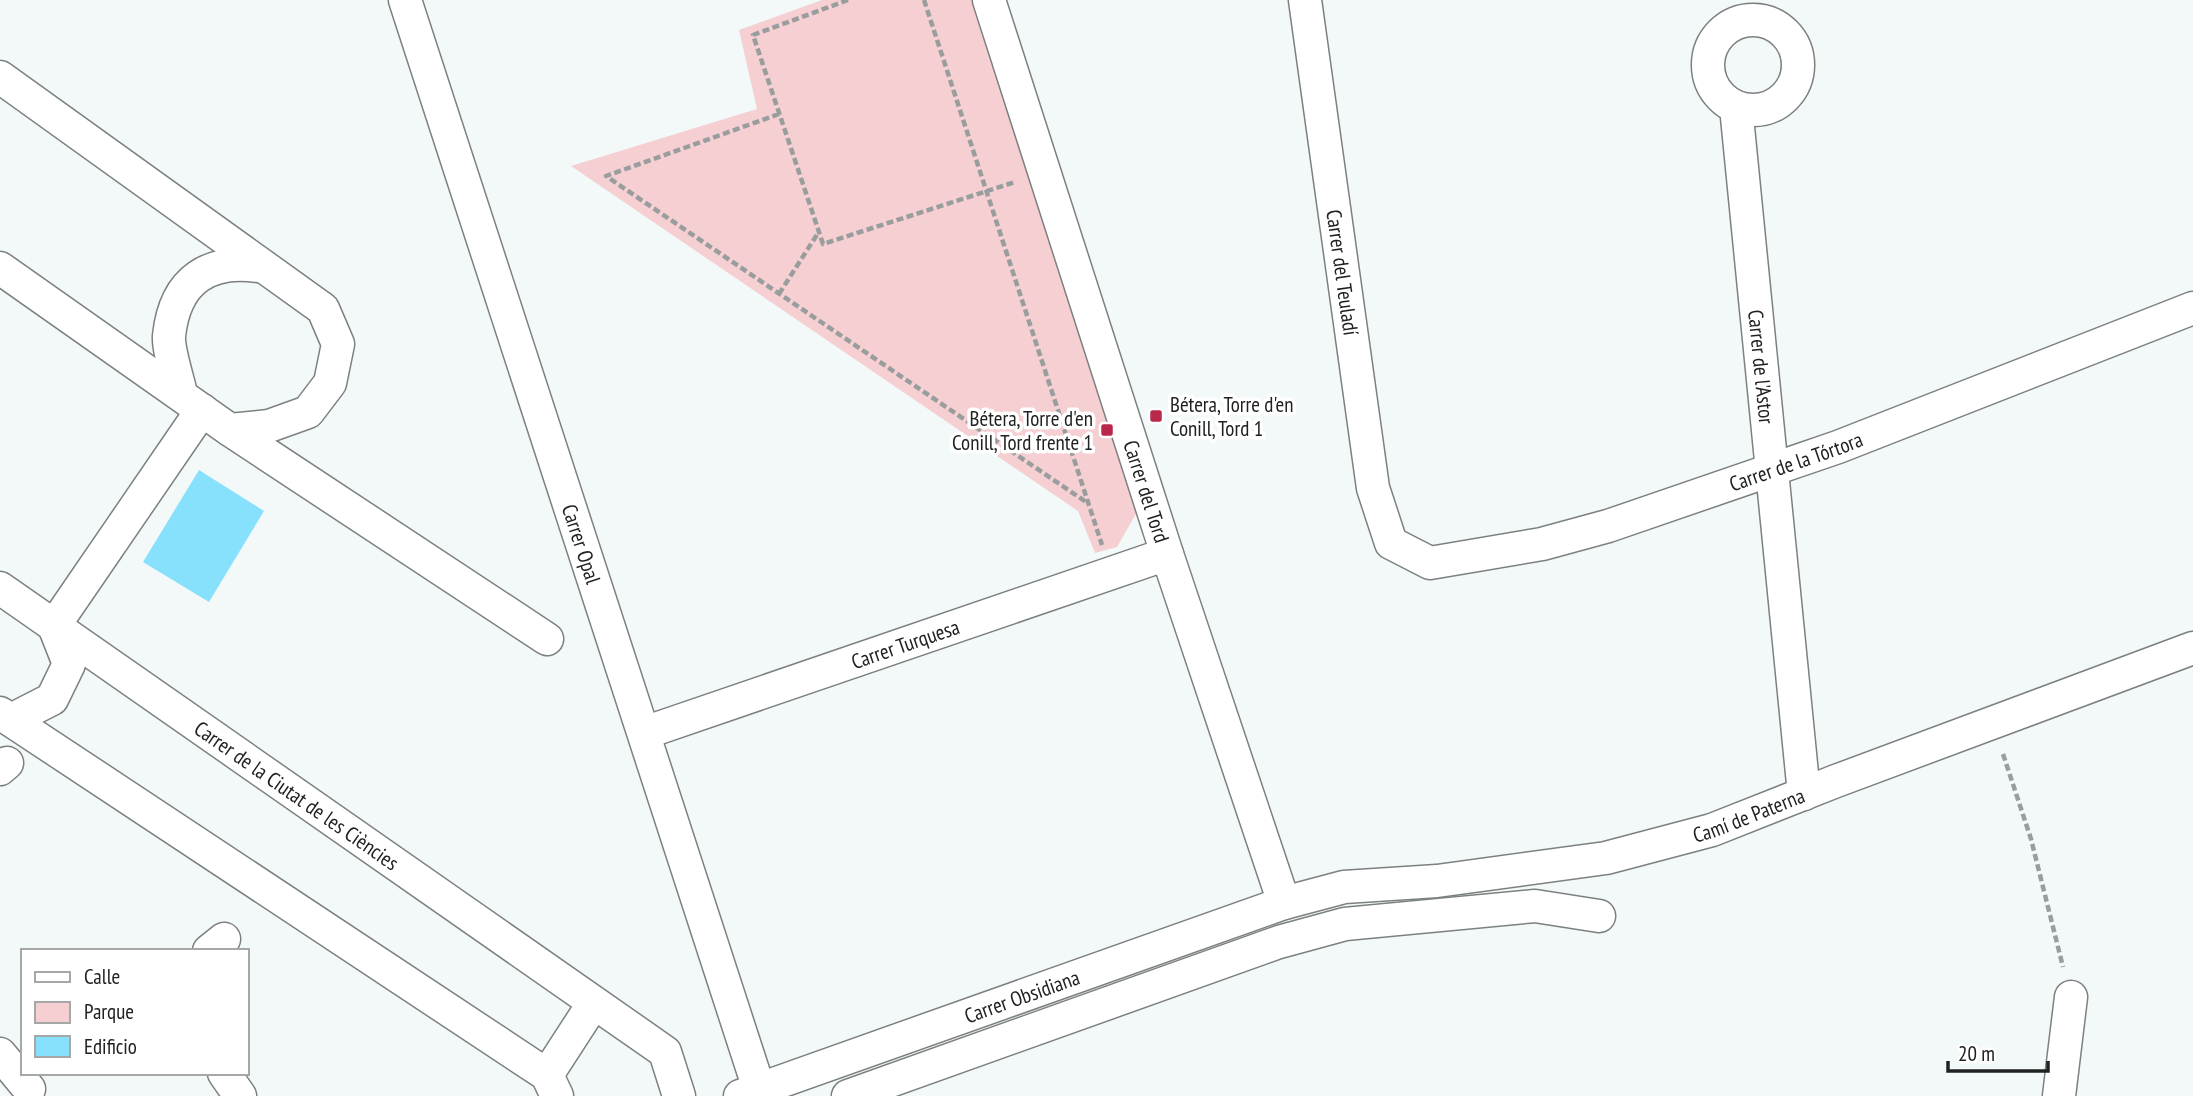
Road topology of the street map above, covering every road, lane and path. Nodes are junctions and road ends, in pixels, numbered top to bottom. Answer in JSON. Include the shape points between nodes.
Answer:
{"nodes":[{"id":1,"x":405,"y":0,"type":"edge"},
{"id":2,"x":848,"y":0,"type":"edge"},
{"id":3,"x":924,"y":0,"type":"edge"},
{"id":4,"x":989,"y":0,"type":"edge"},
{"id":5,"x":1305,"y":0,"type":"edge"},
{"id":6,"x":1734,"y":12,"type":"edge"},
{"id":7,"x":0,"y":76,"type":"edge"},
{"id":8,"x":1735,"y":107,"type":"junction"},
{"id":9,"x":779,"y":114,"type":"junction"},
{"id":10,"x":1019,"y":180,"type":"dead end"},
{"id":11,"x":986,"y":191,"type":"junction"},
{"id":12,"x":819,"y":232,"type":"junction"},
{"id":13,"x":264,"y":267,"type":"junction"},
{"id":14,"x":0,"y":268,"type":"edge"},
{"id":15,"x":779,"y":294,"type":"junction"},
{"id":16,"x":2193,"y":308,"type":"edge"},
{"id":17,"x":192,"y":402,"type":"junction"},
{"id":18,"x":230,"y":430,"type":"junction"},
{"id":19,"x":1770,"y":470,"type":"junction"},
{"id":20,"x":1089,"y":504,"type":"junction"},
{"id":21,"x":1391,"y":543,"type":"joint"},
{"id":22,"x":1104,"y":551,"type":"dead end"},
{"id":23,"x":1167,"y":554,"type":"junction"},
{"id":24,"x":0,"y":589,"type":"edge"},
{"id":25,"x":54,"y":626,"type":"junction"},
{"id":26,"x":547,"y":639,"type":"dead end"},
{"id":27,"x":2193,"y":649,"type":"edge"},
{"id":28,"x":5,"y":716,"type":"edge"},
{"id":29,"x":1993,"y":723,"type":"junction"},
{"id":30,"x":643,"y":733,"type":"junction"},
{"id":31,"x":1804,"y":794,"type":"junction"},
{"id":32,"x":1284,"y":903,"type":"junction"},
{"id":33,"x":1599,"y":916,"type":"dead end"},
{"id":34,"x":2071,"y":997,"type":"joint"},
{"id":35,"x":593,"y":1004,"type":"junction"},
{"id":36,"x":0,"y":1054,"type":"edge"},
{"id":37,"x":21,"y":1074,"type":"edge"},
{"id":38,"x":224,"y":1075,"type":"edge"},
{"id":39,"x":552,"y":1086,"type":"edge"},
{"id":40,"x":750,"y":1092,"type":"edge"},
{"id":41,"x":240,"y":1096,"type":"edge"},
{"id":42,"x":679,"y":1096,"type":"edge"},
{"id":43,"x":848,"y":1096,"type":"edge"},
{"id":44,"x":2059,"y":1096,"type":"edge"}],
"edges":[{"from":1,"to":30,"type":"street","name":"Carrer Opal"},
{"from":2,"to":9,"type":"path","via":[[753,35]]},
{"from":3,"to":11,"type":"path"},
{"from":4,"to":23,"type":"street","name":"Carrer del Tord"},
{"from":5,"to":21,"type":"street","name":"Carrer del Teuladí","via":[[1373,488]]},
{"from":6,"to":8,"type":"street","via":[[1708,58],[1714,87]]},
{"from":6,"to":8,"type":"street","via":[[1777,26],[1796,49],[1799,64],[1797,79],[1779,103],[1758,110]]},
{"from":7,"to":13,"type":"street"},
{"from":8,"to":19,"type":"street","name":"Carrer de l'Astor"},
{"from":9,"to":12,"type":"path"},
{"from":9,"to":15,"type":"path","via":[[606,176]]},
{"from":10,"to":11,"type":"path"},
{"from":11,"to":12,"type":"path","via":[[823,244]]},
{"from":11,"to":20,"type":"path"},
{"from":12,"to":15,"type":"path"},
{"from":13,"to":17,"type":"street","via":[[244,263],[214,267],[185,287],[169,338]]},
{"from":13,"to":18,"type":"street","via":[[323,309],[338,344],[330,383],[308,412],[269,426]]},
{"from":14,"to":17,"type":"street"},
{"from":15,"to":20,"type":"path"},
{"from":16,"to":19,"type":"street","name":"Carrer de la Tórtora"},
{"from":17,"to":18,"type":"street"},
{"from":17,"to":25,"type":"street"},
{"from":18,"to":26,"type":"street"},
{"from":19,"to":21,"type":"street","name":"Carrer de la Tórtora","via":[[1542,544],[1430,563]]},
{"from":19,"to":31,"type":"street","name":"Carrer de l'Astor"},
{"from":20,"to":22,"type":"path"},
{"from":23,"to":30,"type":"street","name":"Carrer Turquesa"},
{"from":23,"to":32,"type":"street","name":"Carrer del Tord"},
{"from":24,"to":25,"type":"street","name":"Carrer de la Ciutat de les Ciències"},
{"from":25,"to":28,"type":"street","via":[[69,664],[52,699]]},
{"from":25,"to":35,"type":"street","name":"Carrer de la Ciutat de les Ciències"},
{"from":27,"to":29,"type":"street","name":"Camí de Paterna"},
{"from":28,"to":39,"type":"street"},
{"from":29,"to":31,"type":"street","name":"Camí de Paterna"},
{"from":29,"to":34,"type":"path","via":[[2031,839]]},
{"from":30,"to":40,"type":"street","name":"Carrer Opal"},
{"from":31,"to":32,"type":"street","name":"Camí de Paterna","via":[[1712,830],[1606,858],[1437,881],[1344,887]]},
{"from":32,"to":40,"type":"street","name":"Carrer Obsidiana"},
{"from":33,"to":43,"type":"street","via":[[1535,906],[1345,924],[1279,942]]},
{"from":34,"to":44,"type":"street"},
{"from":35,"to":39,"type":"street"},
{"from":35,"to":42,"type":"street","name":"Carrer de la Ciutat de les Ciències","via":[[665,1052]]},
{"from":36,"to":37,"type":"street"},
{"from":38,"to":41,"type":"street"}]}
